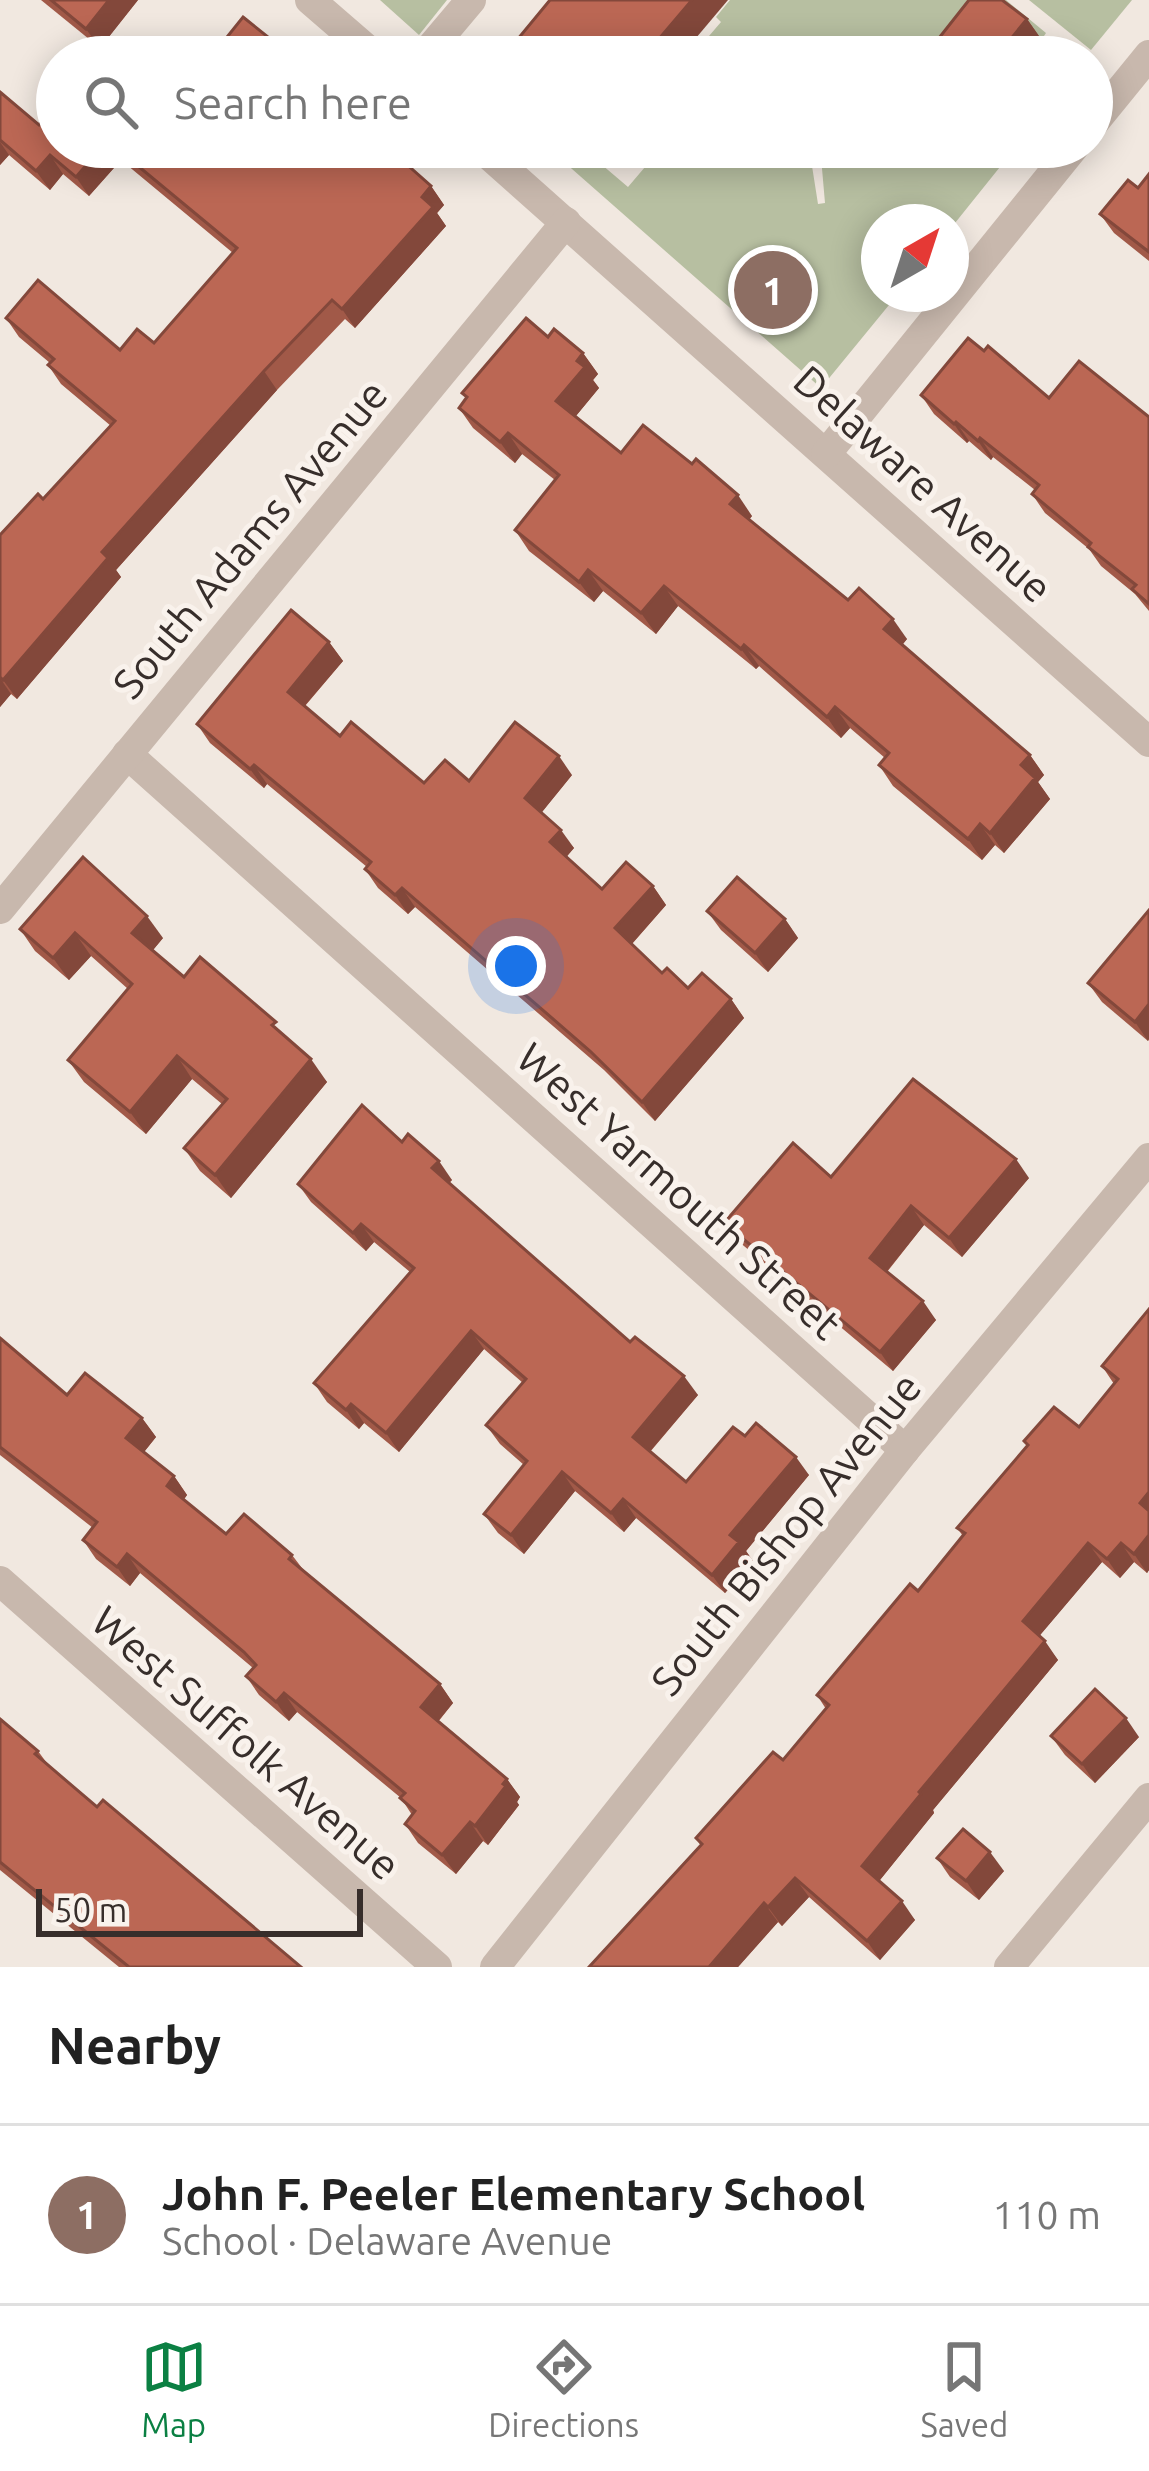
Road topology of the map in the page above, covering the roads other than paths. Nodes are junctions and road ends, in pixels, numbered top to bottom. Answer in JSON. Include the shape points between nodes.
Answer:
{"nodes":[{"id":1,"x":310,"y":0,"type":"edge"},
{"id":2,"x":471,"y":0,"type":"edge"},
{"id":3,"x":352,"y":36,"type":"edge"},
{"id":4,"x":441,"y":36,"type":"edge"},
{"id":5,"x":1149,"y":55,"type":"edge"},
{"id":6,"x":1113,"y":99,"type":"edge"},
{"id":7,"x":504,"y":168,"type":"edge"},
{"id":8,"x":1057,"y":168,"type":"edge"},
{"id":9,"x":566,"y":222,"type":"junction"},
{"id":10,"x":826,"y":454,"type":"junction"},
{"id":11,"x":1149,"y":742,"type":"edge"},
{"id":12,"x":128,"y":754,"type":"junction"},
{"id":13,"x":0,"y":909,"type":"edge"},
{"id":14,"x":1149,"y":1158,"type":"edge"},
{"id":15,"x":905,"y":1450,"type":"junction"},
{"id":16,"x":0,"y":1581,"type":"edge"},
{"id":17,"x":1149,"y":1798,"type":"edge"},
{"id":18,"x":437,"y":1967,"type":"edge"},
{"id":19,"x":495,"y":1967,"type":"edge"},
{"id":20,"x":1009,"y":1967,"type":"edge"}],
"edges":[{"from":1,"to":3,"type":"street"},
{"from":2,"to":4,"type":"street"},
{"from":5,"to":6,"type":"street"},
{"from":7,"to":9,"type":"street","name":"Delaware Avenue"},
{"from":8,"to":10,"type":"street"},
{"from":9,"to":10,"type":"street","name":"Delaware Avenue"},
{"from":9,"to":12,"type":"street","name":"South Adams Avenue"},
{"from":10,"to":11,"type":"street","name":"Delaware Avenue"},
{"from":12,"to":13,"type":"street","name":"South Adams Avenue"},
{"from":12,"to":15,"type":"street","name":"West Yarmouth Street"},
{"from":14,"to":15,"type":"street","name":"South Bishop Avenue"},
{"from":15,"to":19,"type":"street","name":"South Bishop Avenue"},
{"from":16,"to":18,"type":"street","name":"West Suffolk Avenue"},
{"from":17,"to":20,"type":"street"}]}
